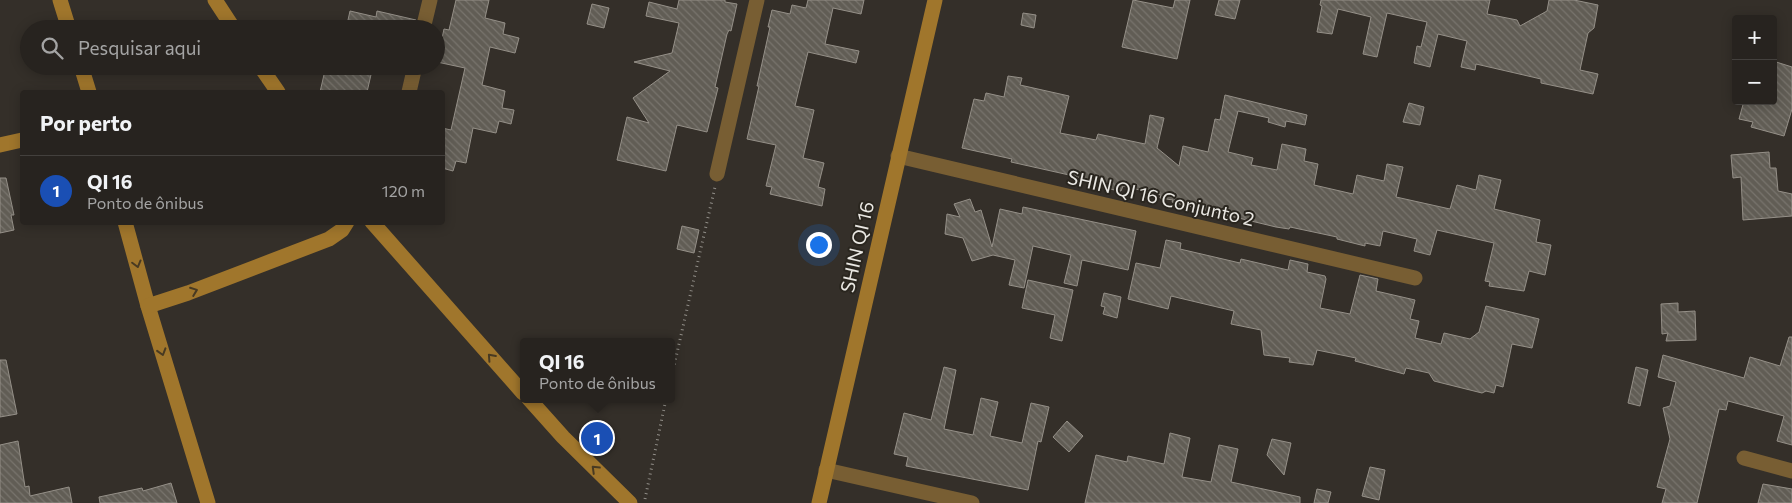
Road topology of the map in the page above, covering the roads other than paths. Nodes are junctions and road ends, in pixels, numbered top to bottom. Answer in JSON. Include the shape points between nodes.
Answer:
{"nodes":[{"id":1,"x":60,"y":0,"type":"edge"},
{"id":2,"x":215,"y":0,"type":"edge"},
{"id":3,"x":430,"y":0,"type":"edge"},
{"id":4,"x":757,"y":0,"type":"edge"},
{"id":5,"x":934,"y":0,"type":"edge"},
{"id":6,"x":66,"y":20,"type":"edge"},
{"id":7,"x":228,"y":20,"type":"edge"},
{"id":8,"x":426,"y":20,"type":"edge"},
{"id":9,"x":84,"y":75,"type":"edge"},
{"id":10,"x":266,"y":75,"type":"edge"},
{"id":11,"x":413,"y":75,"type":"edge"},
{"id":12,"x":88,"y":90,"type":"edge"},
{"id":13,"x":277,"y":90,"type":"edge"},
{"id":14,"x":409,"y":90,"type":"edge"},
{"id":15,"x":20,"y":140,"type":"edge"},
{"id":16,"x":0,"y":145,"type":"edge"},
{"id":17,"x":898,"y":156,"type":"junction"},
{"id":18,"x":717,"y":174,"type":"road end"},
{"id":19,"x":127,"y":225,"type":"edge"},
{"id":20,"x":345,"y":225,"type":"edge"},
{"id":21,"x":375,"y":225,"type":"edge"},
{"id":22,"x":1415,"y":278,"type":"dead end"},
{"id":23,"x":148,"y":306,"type":"junction"},
{"id":24,"x":520,"y":390,"type":"edge"},
{"id":25,"x":532,"y":403,"type":"edge"},
{"id":26,"x":1744,"y":458,"type":"dead end"},
{"id":27,"x":826,"y":470,"type":"junction"},
{"id":28,"x":1792,"y":471,"type":"edge"},
{"id":29,"x":208,"y":503,"type":"edge"},
{"id":30,"x":630,"y":503,"type":"edge"},
{"id":31,"x":818,"y":503,"type":"edge"},
{"id":32,"x":972,"y":503,"type":"edge"}],
"edges":[{"from":1,"to":6,"type":"main road"},
{"from":2,"to":7,"type":"main road"},
{"from":3,"to":8,"type":"street"},
{"from":4,"to":18,"type":"street"},
{"from":5,"to":17,"type":"main road","name":"SHIN QI 16"},
{"from":9,"to":12,"type":"main road"},
{"from":10,"to":13,"type":"main road"},
{"from":11,"to":14,"type":"street"},
{"from":15,"to":16,"type":"main road"},
{"from":17,"to":22,"type":"street","name":"SHIN QI 16 Conjunto 2"},
{"from":17,"to":27,"type":"main road","name":"SHIN QI 16"},
{"from":19,"to":23,"type":"main road","one_way":true},
{"from":23,"to":20,"type":"main road","one_way":true,"via":[[329,239]]},
{"from":24,"to":21,"type":"main road","one_way":true},
{"from":23,"to":29,"type":"main road","one_way":true},
{"from":30,"to":25,"type":"main road","one_way":true,"via":[[563,438]]},
{"from":26,"to":28,"type":"street"},
{"from":27,"to":31,"type":"main road","name":"SHIN QI 16"},
{"from":27,"to":32,"type":"street"}]}
